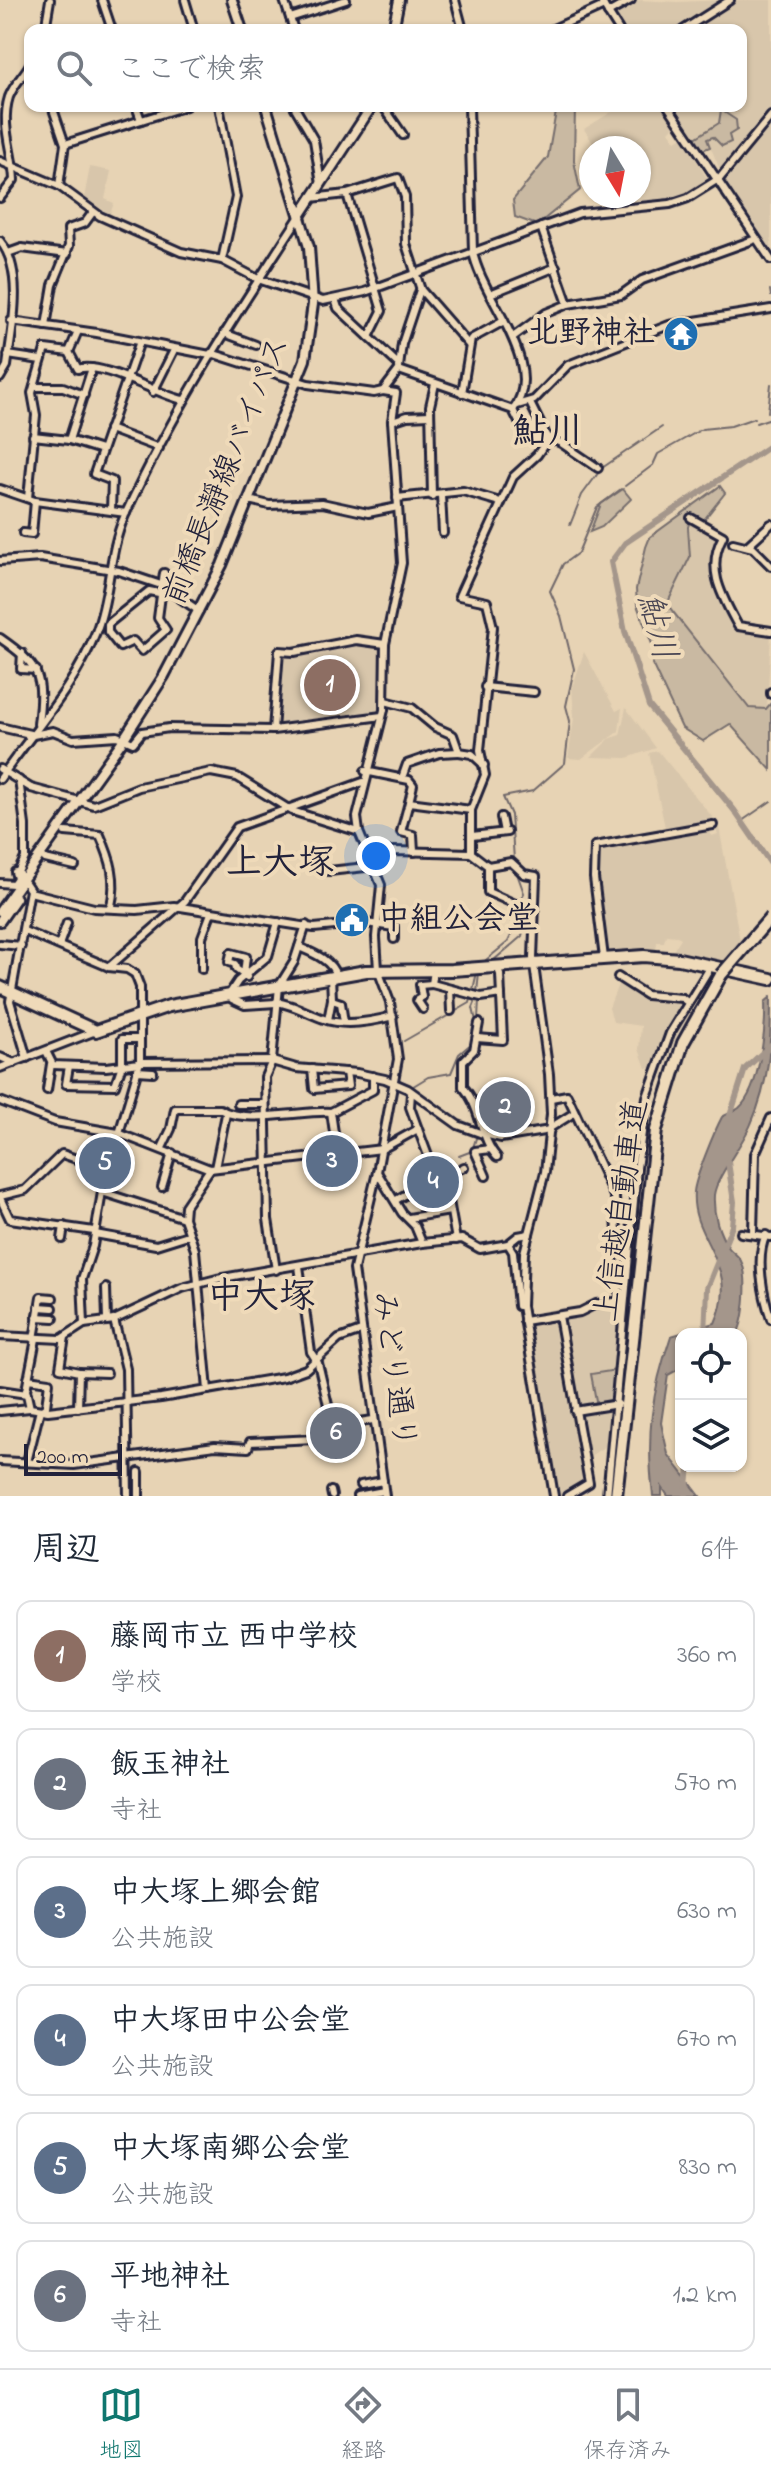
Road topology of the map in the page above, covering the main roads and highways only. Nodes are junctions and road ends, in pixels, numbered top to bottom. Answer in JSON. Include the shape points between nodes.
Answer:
{"nodes":[{"id":1,"x":232,"y":0,"type":"edge"},
{"id":2,"x":399,"y":0,"type":"edge"},
{"id":3,"x":240,"y":24,"type":"edge"},
{"id":4,"x":394,"y":24,"type":"edge"},
{"id":5,"x":268,"y":112,"type":"edge"},
{"id":6,"x":368,"y":112,"type":"edge"},
{"id":7,"x":300,"y":216,"type":"junction"},
{"id":8,"x":82,"y":803,"type":"junction"},
{"id":9,"x":26,"y":885,"type":"junction"},
{"id":10,"x":0,"y":911,"type":"edge"},
{"id":11,"x":771,"y":917,"type":"edge"},
{"id":12,"x":0,"y":921,"type":"edge"},
{"id":13,"x":771,"y":925,"type":"edge"},
{"id":14,"x":724,"y":976,"type":"junction"},
{"id":15,"x":771,"y":979,"type":"edge"},
{"id":16,"x":5,"y":989,"type":"edge"},
{"id":17,"x":619,"y":1496,"type":"edge"}],
"edges":[{"from":1,"to":3,"type":"main road"},
{"from":2,"to":4,"type":"main road"},
{"from":5,"to":7,"type":"main road","name":"前橋長瀞線バイパス"},
{"from":6,"to":7,"type":"main road"},
{"from":7,"to":8,"type":"main road","name":"前橋長瀞線バイパス","via":[[309,247],[313,298],[311,335],[298,381],[199,611],[125,741]]},
{"from":8,"to":9,"type":"main road","name":"前橋長瀞線バイパス"},
{"from":8,"to":9,"type":"main road","name":"前橋長瀞線バイパス"},
{"from":9,"to":10,"type":"main road","name":"前橋長瀞線バイパス"},
{"from":9,"to":12,"type":"main road","name":"前橋長瀞線バイパス"},
{"from":11,"to":14,"type":"highway","name":"上信越自動車道","bridge":true},
{"from":13,"to":14,"type":"highway","name":"上信越自動車道","bridge":true},
{"from":14,"to":17,"type":"highway","name":"上信越自動車道","via":[[688,1046],[661,1132]]},
{"from":15,"to":16,"type":"highway","via":[[661,957],[378,970],[230,995],[139,1015],[96,1031]]}]}
